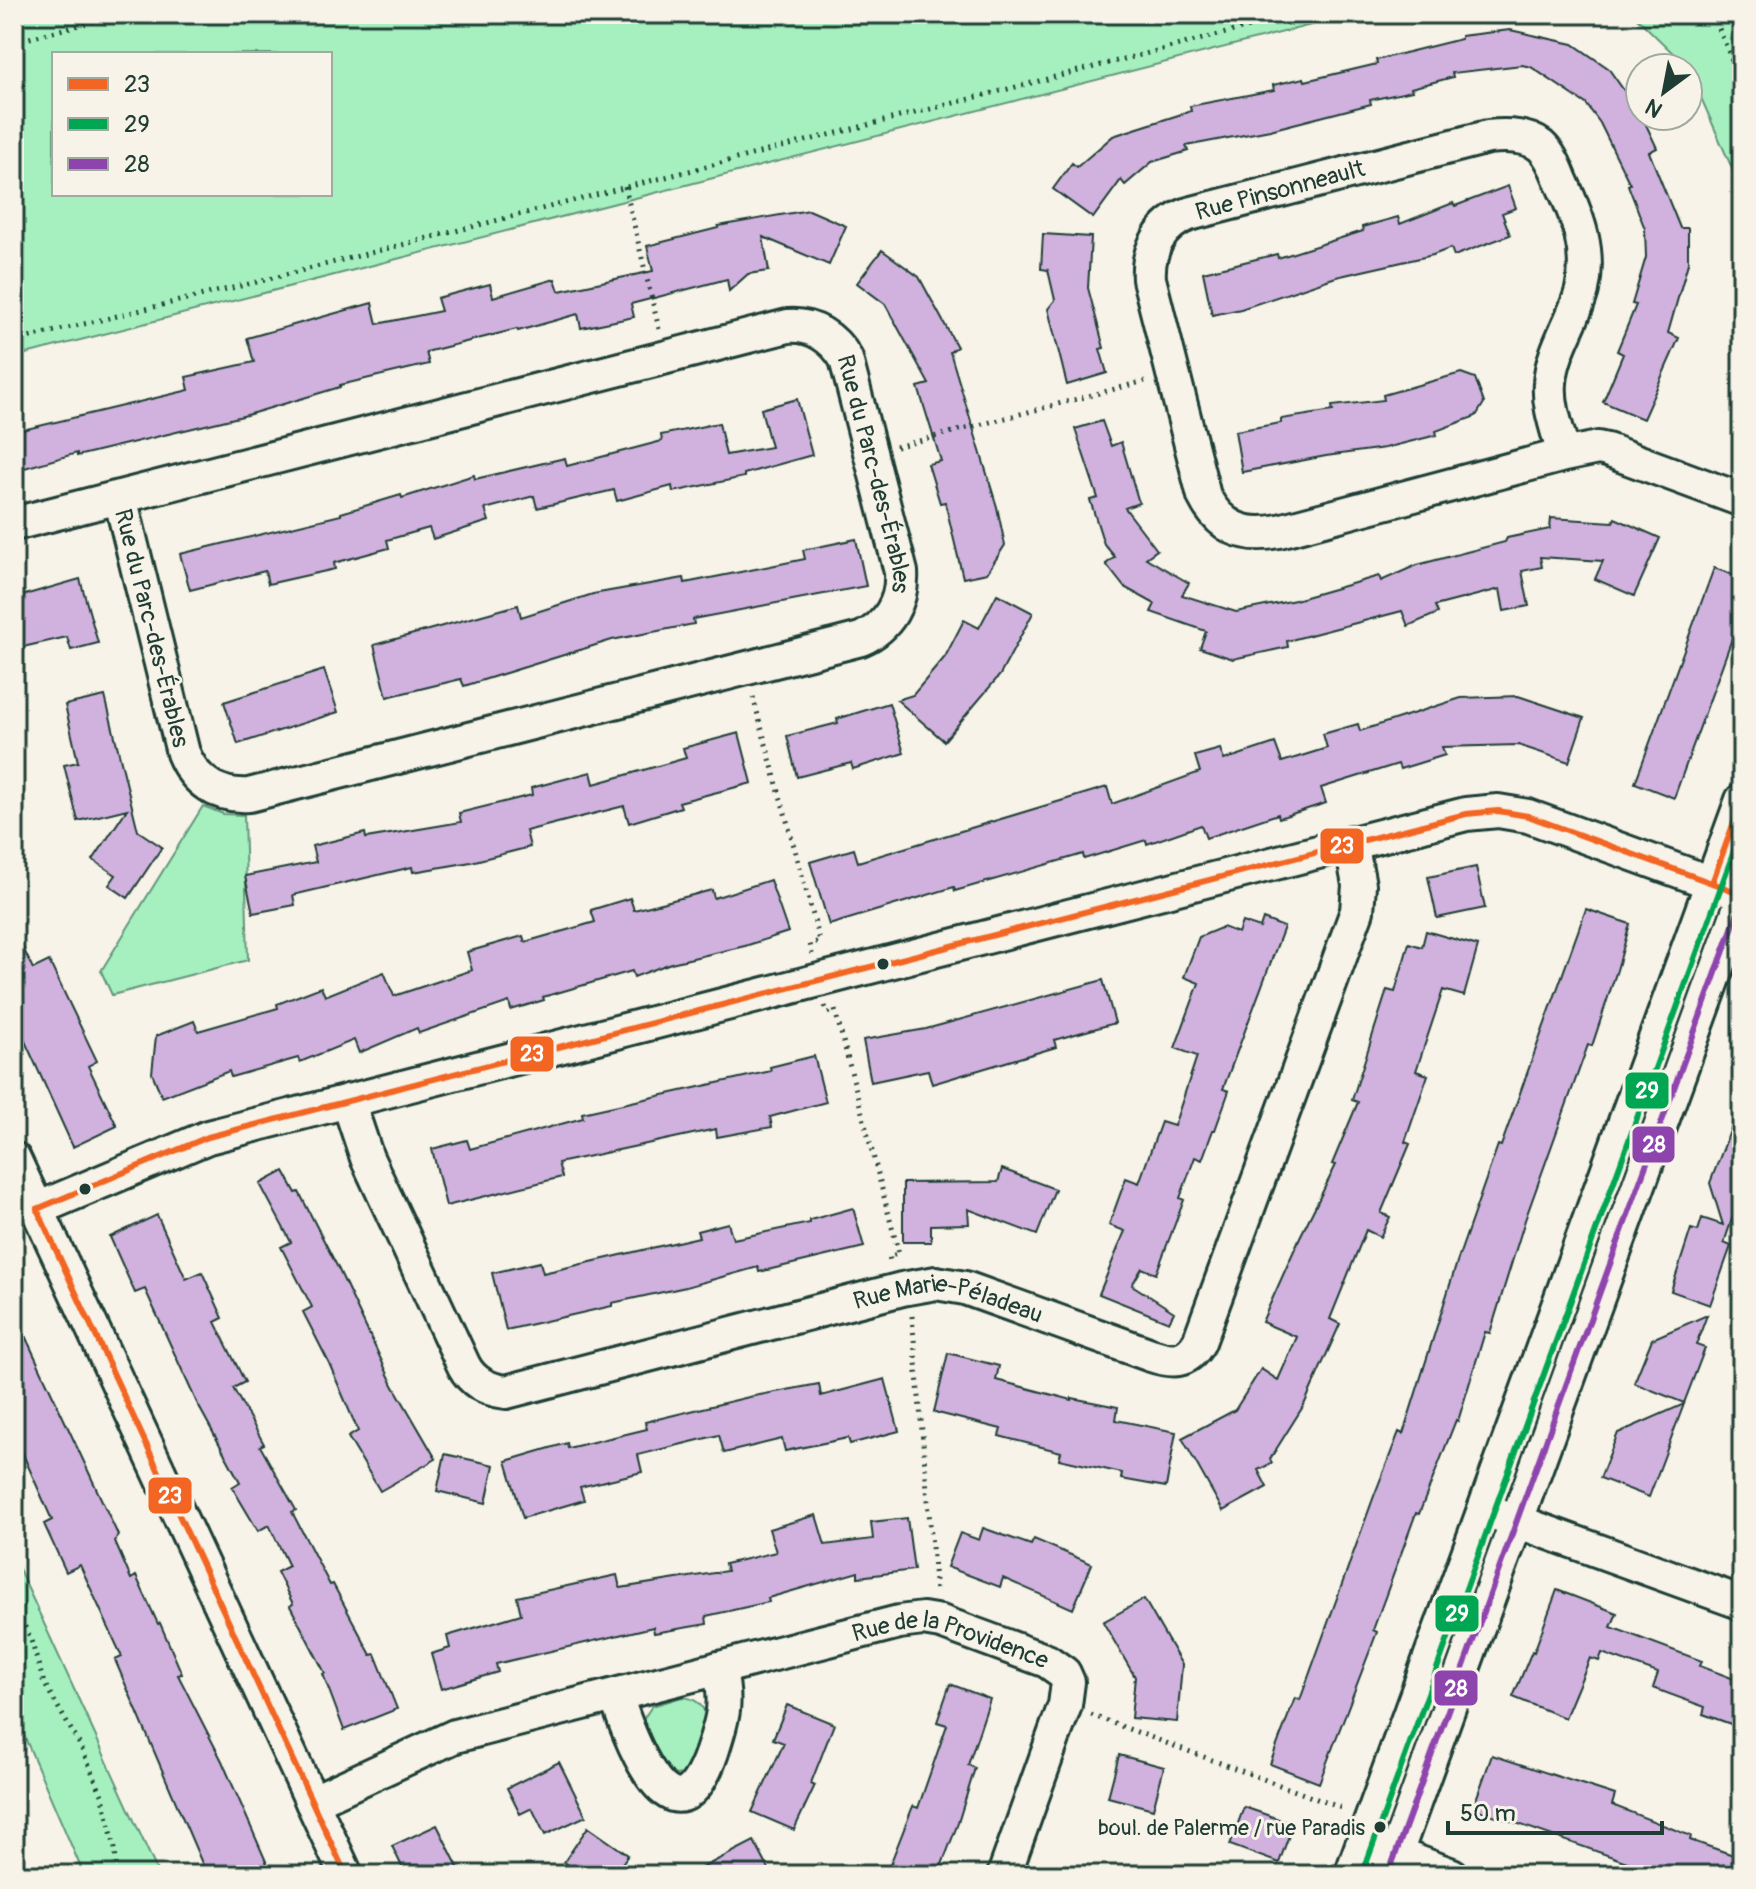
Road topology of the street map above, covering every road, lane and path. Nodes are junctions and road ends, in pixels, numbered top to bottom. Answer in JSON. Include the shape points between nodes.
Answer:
{"nodes":[{"id":1,"x":122,"y":14,"type":"edge"},
{"id":2,"x":1300,"y":14,"type":"edge"},
{"id":3,"x":1713,"y":14,"type":"edge"},
{"id":4,"x":14,"y":42,"type":"edge"},
{"id":5,"x":1742,"y":85,"type":"edge"},
{"id":6,"x":625,"y":187,"type":"junction"},
{"id":7,"x":661,"y":338,"type":"dead end"},
{"id":8,"x":14,"y":341,"type":"edge"},
{"id":9,"x":1154,"y":379,"type":"dead end"},
{"id":10,"x":892,"y":449,"type":"dead end"},
{"id":11,"x":1564,"y":455,"type":"junction"},
{"id":12,"x":120,"y":497,"type":"junction"},
{"id":13,"x":1742,"y":500,"type":"edge"},
{"id":14,"x":14,"y":524,"type":"edge"},
{"id":15,"x":750,"y":687,"type":"dead end"},
{"id":16,"x":1742,"y":800,"type":"edge"},
{"id":17,"x":1351,"y":842,"type":"junction"},
{"id":18,"x":1712,"y":883,"type":"junction"},
{"id":19,"x":1742,"y":894,"type":"edge"},
{"id":20,"x":1742,"y":901,"type":"edge"},
{"id":21,"x":814,"y":963,"type":"dead end"},
{"id":22,"x":823,"y":998,"type":"dead end"},
{"id":23,"x":348,"y":1101,"type":"junction"},
{"id":24,"x":14,"y":1159,"type":"edge"},
{"id":25,"x":37,"y":1209,"type":"junction"},
{"id":26,"x":893,"y":1273,"type":"dead end"},
{"id":27,"x":911,"y":1306,"type":"dead end"},
{"id":28,"x":1483,"y":1509,"type":"junction"},
{"id":29,"x":1517,"y":1521,"type":"junction"},
{"id":30,"x":936,"y":1602,"type":"dead end"},
{"id":31,"x":1742,"y":1603,"type":"edge"},
{"id":32,"x":14,"y":1605,"type":"edge"},
{"id":33,"x":719,"y":1668,"type":"junction"},
{"id":34,"x":616,"y":1696,"type":"junction"},
{"id":35,"x":1083,"y":1712,"type":"dead end"},
{"id":36,"x":312,"y":1802,"type":"junction"},
{"id":37,"x":1349,"y":1810,"type":"dead end"},
{"id":38,"x":1363,"y":1842,"type":"junction"},
{"id":39,"x":1392,"y":1864,"type":"edge"},
{"id":40,"x":117,"y":1875,"type":"edge"},
{"id":41,"x":346,"y":1875,"type":"edge"},
{"id":42,"x":1004,"y":1875,"type":"edge"},
{"id":43,"x":1351,"y":1875,"type":"edge"},
{"id":44,"x":1452,"y":1875,"type":"edge"}],
"edges":[{"from":1,"to":4,"type":"path"},
{"from":2,"to":6,"type":"path"},
{"from":3,"to":5,"type":"path"},
{"from":6,"to":7,"type":"path"},
{"from":6,"to":8,"type":"path"},
{"from":9,"to":10,"type":"path"},
{"from":11,"to":11,"type":"street","name":"Rue Pinsonneault","via":[[1550,380],[1581,291],[1584,245],[1554,164],[1530,140],[1488,137],[1189,214],[1173,221],[1154,246],[1149,279],[1204,496],[1236,531],[1279,531]]},
{"from":11,"to":13,"type":"street","name":"Rue Pinsonneault","via":[[1607,450]]},
{"from":12,"to":12,"type":"street","name":"Rue du Parc-des-Érables","via":[[797,325],[823,335],[846,359],[902,587],[891,615],[861,639],[235,796],[207,786],[183,753]]},
{"from":12,"to":14,"type":"street","name":"Rue du Parc-des-Érables"},
{"from":15,"to":21,"type":"path","via":[[820,941],[810,944]]},
{"from":16,"to":18,"type":"street"},
{"from":17,"to":18,"type":"street","via":[[1466,814],[1513,812]]},
{"from":17,"to":23,"type":"street"},
{"from":17,"to":23,"type":"street","name":"Rue Marie-Péladeau","via":[[1359,885],[1357,911],[1199,1342],[1181,1360],[1151,1355],[965,1288],[936,1283],[496,1391],[475,1380],[464,1366],[367,1158]]},
{"from":18,"to":19,"type":"street"},
{"from":18,"to":28,"type":"street"},
{"from":20,"to":29,"type":"street"},
{"from":22,"to":26,"type":"path","via":[[827,1013],[835,1010],[899,1254],[889,1256]]},
{"from":23,"to":25,"type":"street","via":[[182,1146]]},
{"from":24,"to":25,"type":"street"},
{"from":25,"to":36,"type":"street"},
{"from":27,"to":30,"type":"path"},
{"from":28,"to":29,"type":"street"},
{"from":28,"to":38,"type":"street"},
{"from":29,"to":31,"type":"street"},
{"from":29,"to":39,"type":"street"},
{"from":32,"to":40,"type":"path","via":[[44,1683],[103,1797]]},
{"from":33,"to":34,"type":"street","name":"Rue de la Providence"},
{"from":33,"to":34,"type":"street","via":[[725,1692],[723,1718],[702,1777],[685,1793],[665,1791],[647,1772]]},
{"from":33,"to":42,"type":"street","name":"Rue de la Providence","via":[[923,1619],[1057,1667],[1068,1682],[1065,1705]]},
{"from":34,"to":36,"type":"street","name":"Rue de la Providence","via":[[455,1736]]},
{"from":35,"to":37,"type":"path"},
{"from":36,"to":41,"type":"street"},
{"from":38,"to":39,"type":"street"},
{"from":38,"to":43,"type":"street"},
{"from":39,"to":44,"type":"street"}]}
